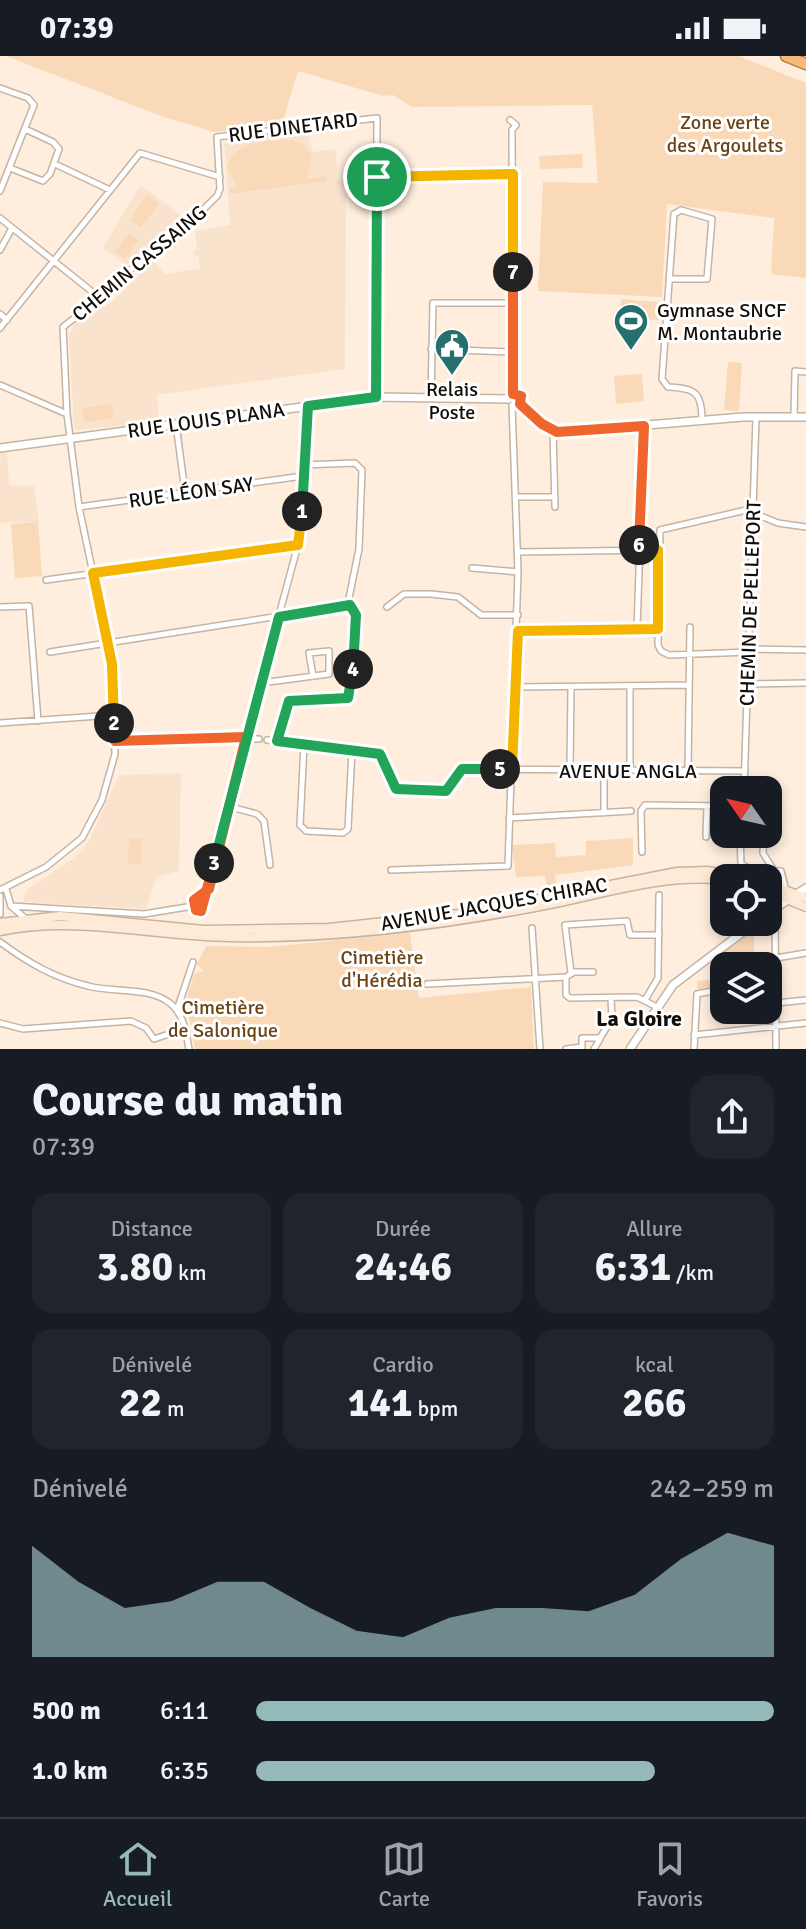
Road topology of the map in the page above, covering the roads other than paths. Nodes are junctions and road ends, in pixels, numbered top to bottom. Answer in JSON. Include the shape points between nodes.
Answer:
{"nodes":[{"id":1,"x":786,"y":56,"type":"edge"},
{"id":2,"x":806,"y":64,"type":"edge"},
{"id":3,"x":0,"y":88,"type":"edge"},
{"id":4,"x":25,"y":129,"type":"junction"},
{"id":5,"x":512,"y":130,"type":"dead end"},
{"id":6,"x":55,"y":164,"type":"junction"},
{"id":7,"x":10,"y":168,"type":"junction"},
{"id":8,"x":513,"y":174,"type":"junction"},
{"id":9,"x":220,"y":177,"type":"junction"},
{"id":10,"x":377,"y":177,"type":"junction"},
{"id":11,"x":110,"y":190,"type":"junction"},
{"id":12,"x":0,"y":191,"type":"edge"},
{"id":13,"x":0,"y":218,"type":"edge"},
{"id":14,"x":12,"y":228,"type":"junction"},
{"id":15,"x":0,"y":250,"type":"edge"},
{"id":16,"x":54,"y":260,"type":"junction"},
{"id":17,"x":669,"y":279,"type":"junction"},
{"id":18,"x":100,"y":298,"type":"junction"},
{"id":19,"x":513,"y":303,"type":"junction"},
{"id":20,"x":0,"y":314,"type":"edge"},
{"id":21,"x":7,"y":320,"type":"junction"},
{"id":22,"x":0,"y":328,"type":"edge"},
{"id":23,"x":431,"y":349,"type":"junction"},
{"id":24,"x":512,"y":352,"type":"junction"},
{"id":25,"x":806,"y":372,"type":"edge"},
{"id":26,"x":0,"y":385,"type":"edge"},
{"id":27,"x":376,"y":397,"type":"junction"},
{"id":28,"x":431,"y":397,"type":"junction"},
{"id":29,"x":514,"y":400,"type":"junction"},
{"id":30,"x":308,"y":406,"type":"junction"},
{"id":31,"x":67,"y":414,"type":"junction"},
{"id":32,"x":756,"y":417,"type":"junction"},
{"id":33,"x":794,"y":417,"type":"junction"},
{"id":34,"x":806,"y":417,"type":"edge"},
{"id":35,"x":702,"y":421,"type":"junction"},
{"id":36,"x":176,"y":424,"type":"junction"},
{"id":37,"x":644,"y":426,"type":"junction"},
{"id":38,"x":553,"y":431,"type":"junction"},
{"id":39,"x":70,"y":439,"type":"junction"},
{"id":40,"x":0,"y":448,"type":"edge"},
{"id":41,"x":303,"y":465,"type":"junction"},
{"id":42,"x":303,"y":476,"type":"junction"},
{"id":43,"x":185,"y":492,"type":"junction"},
{"id":44,"x":516,"y":497,"type":"junction"},
{"id":45,"x":555,"y":497,"type":"junction"},
{"id":46,"x":79,"y":507,"type":"junction"},
{"id":47,"x":555,"y":507,"type":"dead end"},
{"id":48,"x":753,"y":513,"type":"junction"},
{"id":49,"x":806,"y":527,"type":"edge"},
{"id":50,"x":298,"y":545,"type":"junction"},
{"id":51,"x":639,"y":550,"type":"junction"},
{"id":52,"x":658,"y":550,"type":"junction"},
{"id":53,"x":517,"y":552,"type":"junction"},
{"id":54,"x":472,"y":568,"type":"dead end"},
{"id":55,"x":518,"y":572,"type":"junction"},
{"id":56,"x":93,"y":573,"type":"junction"},
{"id":57,"x":46,"y":580,"type":"dead end"},
{"id":58,"x":350,"y":605,"type":"junction"},
{"id":59,"x":0,"y":607,"type":"edge"},
{"id":60,"x":387,"y":607,"type":"dead end"},
{"id":61,"x":518,"y":615,"type":"junction"},
{"id":62,"x":279,"y":617,"type":"junction"},
{"id":63,"x":690,"y":627,"type":"dead end"},
{"id":64,"x":637,"y":629,"type":"junction"},
{"id":65,"x":658,"y":629,"type":"junction"},
{"id":66,"x":518,"y":631,"type":"junction"},
{"id":67,"x":108,"y":641,"type":"junction"},
{"id":68,"x":806,"y":650,"type":"edge"},
{"id":69,"x":750,"y":651,"type":"junction"},
{"id":70,"x":50,"y":652,"type":"dead end"},
{"id":71,"x":690,"y":655,"type":"junction"},
{"id":72,"x":313,"y":676,"type":"junction"},
{"id":73,"x":261,"y":683,"type":"junction"},
{"id":74,"x":806,"y":683,"type":"edge"},
{"id":75,"x":748,"y":684,"type":"junction"},
{"id":76,"x":689,"y":685,"type":"junction"},
{"id":77,"x":630,"y":686,"type":"junction"},
{"id":78,"x":516,"y":687,"type":"junction"},
{"id":79,"x":571,"y":687,"type":"junction"},
{"id":80,"x":113,"y":715,"type":"junction"},
{"id":81,"x":38,"y":721,"type":"junction"},
{"id":82,"x":0,"y":723,"type":"edge"},
{"id":83,"x":246,"y":737,"type":"junction"},
{"id":84,"x":259,"y":739,"type":"dead end"},
{"id":85,"x":267,"y":740,"type":"dead end"},
{"id":86,"x":115,"y":741,"type":"junction"},
{"id":87,"x":277,"y":741,"type":"junction"},
{"id":88,"x":304,"y":744,"type":"junction"},
{"id":89,"x":352,"y":750,"type":"junction"},
{"id":90,"x":570,"y":768,"type":"junction"},
{"id":91,"x":512,"y":769,"type":"junction"},
{"id":92,"x":630,"y":769,"type":"junction"},
{"id":93,"x":604,"y":770,"type":"junction"},
{"id":94,"x":688,"y":771,"type":"junction"},
{"id":95,"x":745,"y":771,"type":"junction"},
{"id":96,"x":745,"y":776,"type":"edge"},
{"id":97,"x":227,"y":806,"type":"junction"},
{"id":98,"x":707,"y":806,"type":"joint"},
{"id":99,"x":631,"y":811,"type":"dead end"},
{"id":100,"x":604,"y":813,"type":"junction"},
{"id":101,"x":509,"y":818,"type":"junction"},
{"id":102,"x":706,"y":837,"type":"dead end"},
{"id":103,"x":642,"y":852,"type":"dead end"},
{"id":104,"x":270,"y":865,"type":"dead end"},
{"id":105,"x":391,"y":870,"type":"dead end"},
{"id":106,"x":710,"y":872,"type":"edge"},
{"id":107,"x":782,"y":873,"type":"edge"},
{"id":108,"x":710,"y":880,"type":"edge"},
{"id":109,"x":806,"y":888,"type":"edge"},
{"id":110,"x":3,"y":890,"type":"edge"},
{"id":111,"x":782,"y":891,"type":"edge"},
{"id":112,"x":782,"y":894,"type":"edge"},
{"id":113,"x":659,"y":895,"type":"dead end"},
{"id":114,"x":789,"y":895,"type":"junction"},
{"id":115,"x":0,"y":896,"type":"edge"},
{"id":116,"x":806,"y":898,"type":"edge"},
{"id":117,"x":782,"y":901,"type":"edge"},
{"id":118,"x":11,"y":906,"type":"junction"},
{"id":119,"x":806,"y":907,"type":"edge"},
{"id":120,"x":0,"y":914,"type":"edge"},
{"id":121,"x":26,"y":919,"type":"junction"},
{"id":122,"x":0,"y":923,"type":"edge"},
{"id":123,"x":11,"y":928,"type":"junction"},
{"id":124,"x":532,"y":928,"type":"dead end"},
{"id":125,"x":0,"y":931,"type":"edge"},
{"id":126,"x":659,"y":935,"type":"junction"},
{"id":127,"x":738,"y":936,"type":"edge"},
{"id":128,"x":0,"y":942,"type":"edge"},
{"id":129,"x":11,"y":950,"type":"junction"},
{"id":130,"x":806,"y":953,"type":"edge"},
{"id":131,"x":782,"y":957,"type":"edge"},
{"id":132,"x":193,"y":962,"type":"dead end"},
{"id":133,"x":593,"y":972,"type":"dead end"},
{"id":134,"x":569,"y":975,"type":"junction"},
{"id":135,"x":536,"y":978,"type":"junction"},
{"id":136,"x":427,"y":984,"type":"dead end"},
{"id":137,"x":710,"y":992,"type":"edge"},
{"id":138,"x":611,"y":998,"type":"junction"},
{"id":139,"x":645,"y":1000,"type":"junction"},
{"id":140,"x":806,"y":1000,"type":"edge"},
{"id":141,"x":782,"y":1002,"type":"edge"},
{"id":142,"x":657,"y":1007,"type":"junction"},
{"id":143,"x":177,"y":1010,"type":"junction"},
{"id":144,"x":0,"y":1023,"type":"edge"},
{"id":145,"x":806,"y":1023,"type":"edge"},
{"id":146,"x":776,"y":1027,"type":"junction"},
{"id":147,"x":185,"y":1029,"type":"junction"},
{"id":148,"x":694,"y":1035,"type":"junction"},
{"id":149,"x":600,"y":1038,"type":"junction"},
{"id":150,"x":154,"y":1039,"type":"junction"},
{"id":151,"x":582,"y":1048,"type":"edge"},
{"id":152,"x":150,"y":1049,"type":"edge"},
{"id":153,"x":189,"y":1049,"type":"edge"},
{"id":154,"x":540,"y":1049,"type":"edge"},
{"id":155,"x":566,"y":1049,"type":"edge"},
{"id":156,"x":594,"y":1049,"type":"edge"},
{"id":157,"x":630,"y":1049,"type":"edge"},
{"id":158,"x":694,"y":1049,"type":"edge"},
{"id":159,"x":776,"y":1049,"type":"edge"}],
"edges":[{"from":1,"to":2,"type":"highway"},
{"from":3,"to":4,"type":"street","via":[[32,101]]},
{"from":4,"to":6,"type":"street","via":[[56,144]]},
{"from":4,"to":7,"type":"street"},
{"from":5,"to":8,"type":"street"},
{"from":6,"to":7,"type":"street","via":[[43,181]]},
{"from":6,"to":11,"type":"street"},
{"from":7,"to":12,"type":"street"},
{"from":8,"to":10,"type":"street"},
{"from":8,"to":19,"type":"street"},
{"from":9,"to":10,"type":"street","name":"RUE DINETARD","via":[[217,137],[374,117]]},
{"from":9,"to":11,"type":"street","via":[[140,153]]},
{"from":9,"to":18,"type":"street","name":"CHEMIN CASSAING","via":[[212,203]]},
{"from":10,"to":27,"type":"street","name":"RUE DINETARD"},
{"from":11,"to":16,"type":"street"},
{"from":13,"to":14,"type":"street"},
{"from":14,"to":15,"type":"street"},
{"from":14,"to":16,"type":"street"},
{"from":16,"to":18,"type":"street"},
{"from":16,"to":21,"type":"street"},
{"from":17,"to":17,"type":"street","via":[[674,214],[681,210],[712,219],[707,279]]},
{"from":17,"to":35,"type":"street","via":[[662,379],[668,387],[698,393]]},
{"from":18,"to":31,"type":"street","name":"CHEMIN CASSAING","via":[[63,327]]},
{"from":19,"to":23,"type":"street","via":[[433,303]]},
{"from":19,"to":24,"type":"street"},
{"from":20,"to":21,"type":"street"},
{"from":21,"to":22,"type":"street"},
{"from":23,"to":24,"type":"street"},
{"from":23,"to":28,"type":"street"},
{"from":24,"to":29,"type":"street"},
{"from":25,"to":33,"type":"street","via":[[795,371]]},
{"from":26,"to":31,"type":"street"},
{"from":27,"to":28,"type":"street","name":"RUE LOUIS PLANA"},
{"from":27,"to":30,"type":"street","name":"RUE LOUIS PLANA"},
{"from":28,"to":29,"type":"street","name":"RUE LOUIS PLANA"},
{"from":29,"to":38,"type":"street"},
{"from":29,"to":44,"type":"street"},
{"from":30,"to":36,"type":"street","name":"RUE LOUIS PLANA"},
{"from":30,"to":41,"type":"street"},
{"from":31,"to":39,"type":"street","name":"CHEMIN CASSAING"},
{"from":32,"to":33,"type":"street"},
{"from":32,"to":35,"type":"street"},
{"from":32,"to":48,"type":"street","name":"CHEMIN DE PELLEPORT"},
{"from":33,"to":34,"type":"street"},
{"from":35,"to":37,"type":"street"},
{"from":36,"to":39,"type":"street","name":"RUE LOUIS PLANA"},
{"from":36,"to":43,"type":"street"},
{"from":37,"to":38,"type":"street"},
{"from":37,"to":51,"type":"street"},
{"from":38,"to":45,"type":"street"},
{"from":39,"to":40,"type":"street","name":"RUE LOUIS PLANA"},
{"from":39,"to":46,"type":"street","name":"CHEMIN CASSAING"},
{"from":41,"to":42,"type":"street"},
{"from":41,"to":58,"type":"street","via":[[355,463],[362,470],[359,549]]},
{"from":42,"to":43,"type":"street","name":"RUE LÉON SAY"},
{"from":42,"to":50,"type":"street"},
{"from":43,"to":46,"type":"street","name":"RUE LÉON SAY"},
{"from":44,"to":45,"type":"street"},
{"from":44,"to":53,"type":"street"},
{"from":45,"to":47,"type":"street"},
{"from":46,"to":56,"type":"street","name":"CHEMIN CASSAING"},
{"from":48,"to":49,"type":"street"},
{"from":48,"to":52,"type":"street","via":[[665,527]]},
{"from":48,"to":69,"type":"street","name":"CHEMIN DE PELLEPORT"},
{"from":50,"to":56,"type":"street"},
{"from":50,"to":62,"type":"street"},
{"from":51,"to":52,"type":"street"},
{"from":51,"to":53,"type":"street"},
{"from":51,"to":64,"type":"street"},
{"from":52,"to":65,"type":"street"},
{"from":53,"to":55,"type":"street"},
{"from":54,"to":55,"type":"street"},
{"from":55,"to":61,"type":"street"},
{"from":56,"to":57,"type":"street"},
{"from":56,"to":67,"type":"street","name":"CHEMIN CASSAING"},
{"from":58,"to":62,"type":"street"},
{"from":58,"to":87,"type":"street","via":[[356,615],[351,695],[344,700],[289,701]]},
{"from":59,"to":81,"type":"street","via":[[29,606]]},
{"from":60,"to":61,"type":"street","via":[[404,594],[431,594],[458,597],[481,615]]},
{"from":61,"to":66,"type":"street"},
{"from":62,"to":67,"type":"street"},
{"from":62,"to":73,"type":"street"},
{"from":63,"to":71,"type":"street"},
{"from":64,"to":65,"type":"street"},
{"from":64,"to":66,"type":"street"},
{"from":65,"to":71,"type":"street","via":[[661,651]]},
{"from":66,"to":78,"type":"street"},
{"from":67,"to":70,"type":"street"},
{"from":67,"to":80,"type":"street","name":"CHEMIN CASSAING"},
{"from":68,"to":69,"type":"street"},
{"from":69,"to":71,"type":"street"},
{"from":69,"to":75,"type":"street","name":"CHEMIN DE PELLEPORT"},
{"from":71,"to":76,"type":"street"},
{"from":72,"to":72,"type":"street","via":[[331,672],[329,651],[309,653]]},
{"from":72,"to":73,"type":"street"},
{"from":73,"to":83,"type":"street"},
{"from":74,"to":75,"type":"street"},
{"from":75,"to":95,"type":"street","name":"CHEMIN DE PELLEPORT"},
{"from":76,"to":77,"type":"street"},
{"from":76,"to":94,"type":"street"},
{"from":77,"to":79,"type":"street"},
{"from":77,"to":92,"type":"street"},
{"from":78,"to":79,"type":"street"},
{"from":78,"to":91,"type":"street"},
{"from":79,"to":90,"type":"street"},
{"from":80,"to":81,"type":"street"},
{"from":80,"to":86,"type":"street","name":"CHEMIN CASSAING"},
{"from":81,"to":82,"type":"street"},
{"from":83,"to":84,"type":"street"},
{"from":83,"to":86,"type":"street"},
{"from":83,"to":97,"type":"street"},
{"from":85,"to":87,"type":"street"},
{"from":86,"to":110,"type":"street","name":"CHEMIN CASSAING","via":[[110,777],[86,832],[60,857]]},
{"from":87,"to":88,"type":"street"},
{"from":88,"to":89,"type":"street"},
{"from":88,"to":89,"type":"street","via":[[300,825],[306,831],[348,829]]},
{"from":89,"to":91,"type":"street","name":"AVENUE ANGLA","via":[[381,755],[392,785],[400,791],[446,791],[462,769]]},
{"from":90,"to":91,"type":"street","name":"AVENUE ANGLA"},
{"from":90,"to":93,"type":"street","name":"AVENUE ANGLA"},
{"from":91,"to":101,"type":"street"},
{"from":92,"to":93,"type":"street","name":"AVENUE ANGLA"},
{"from":92,"to":94,"type":"street","name":"AVENUE ANGLA"},
{"from":93,"to":100,"type":"street"},
{"from":94,"to":95,"type":"street","name":"AVENUE ANGLA"},
{"from":95,"to":96,"type":"street","name":"CHEMIN DE PELLEPORT"},
{"from":97,"to":104,"type":"street","via":[[264,821]]},
{"from":97,"to":118,"type":"street","via":[[201,911],[193,906],[144,914]]},
{"from":98,"to":102,"type":"street"},
{"from":98,"to":103,"type":"street","via":[[645,805]]},
{"from":99,"to":100,"type":"street"},
{"from":100,"to":101,"type":"street"},
{"from":101,"to":105,"type":"street","via":[[508,866]]},
{"from":106,"to":121,"type":"main road","name":"AVENUE JACQUES CHIRAC","via":[[677,872],[468,913],[316,929],[204,930],[60,916]]},
{"from":107,"to":114,"type":"street"},
{"from":108,"to":123,"type":"main road","name":"AVENUE JACQUES CHIRAC","via":[[673,880],[457,921],[336,935],[190,936],[59,923]]},
{"from":109,"to":114,"type":"street"},
{"from":110,"to":118,"type":"street"},
{"from":111,"to":114,"type":"main road"},
{"from":112,"to":114,"type":"main road"},
{"from":113,"to":126,"type":"street"},
{"from":114,"to":116,"type":"main road"},
{"from":114,"to":117,"type":"street"},
{"from":114,"to":119,"type":"main road"},
{"from":115,"to":120,"type":"street"},
{"from":118,"to":121,"type":"street"},
{"from":121,"to":122,"type":"main road","name":"AVENUE JACQUES CHIRAC"},
{"from":123,"to":125,"type":"main road","name":"AVENUE JACQUES CHIRAC"},
{"from":123,"to":129,"type":"street","via":[[6,936]]},
{"from":124,"to":135,"type":"street"},
{"from":126,"to":134,"type":"street","via":[[630,935],[630,922],[565,925]]},
{"from":126,"to":139,"type":"street","via":[[658,978]]},
{"from":127,"to":142,"type":"street","via":[[676,982]]},
{"from":128,"to":129,"type":"street"},
{"from":129,"to":143,"type":"street","via":[[53,975],[89,987],[154,995]]},
{"from":130,"to":131,"type":"street"},
{"from":132,"to":143,"type":"street"},
{"from":133,"to":134,"type":"street"},
{"from":134,"to":135,"type":"street"},
{"from":134,"to":138,"type":"street","via":[[570,998]]},
{"from":135,"to":136,"type":"street"},
{"from":135,"to":154,"type":"street"},
{"from":137,"to":148,"type":"street","via":[[697,994]]},
{"from":138,"to":139,"type":"street"},
{"from":138,"to":149,"type":"street","via":[[612,1019]]},
{"from":139,"to":142,"type":"street"},
{"from":140,"to":141,"type":"street"},
{"from":142,"to":157,"type":"street"},
{"from":143,"to":147,"type":"street"},
{"from":144,"to":150,"type":"street","via":[[23,1029],[119,1020],[139,1024]]},
{"from":145,"to":146,"type":"street"},
{"from":146,"to":148,"type":"street"},
{"from":146,"to":159,"type":"street"},
{"from":147,"to":150,"type":"street"},
{"from":147,"to":153,"type":"street"},
{"from":148,"to":158,"type":"street"},
{"from":149,"to":151,"type":"street","via":[[582,1038]]},
{"from":149,"to":156,"type":"street"},
{"from":150,"to":152,"type":"street"},
{"from":151,"to":155,"type":"street"}]}
